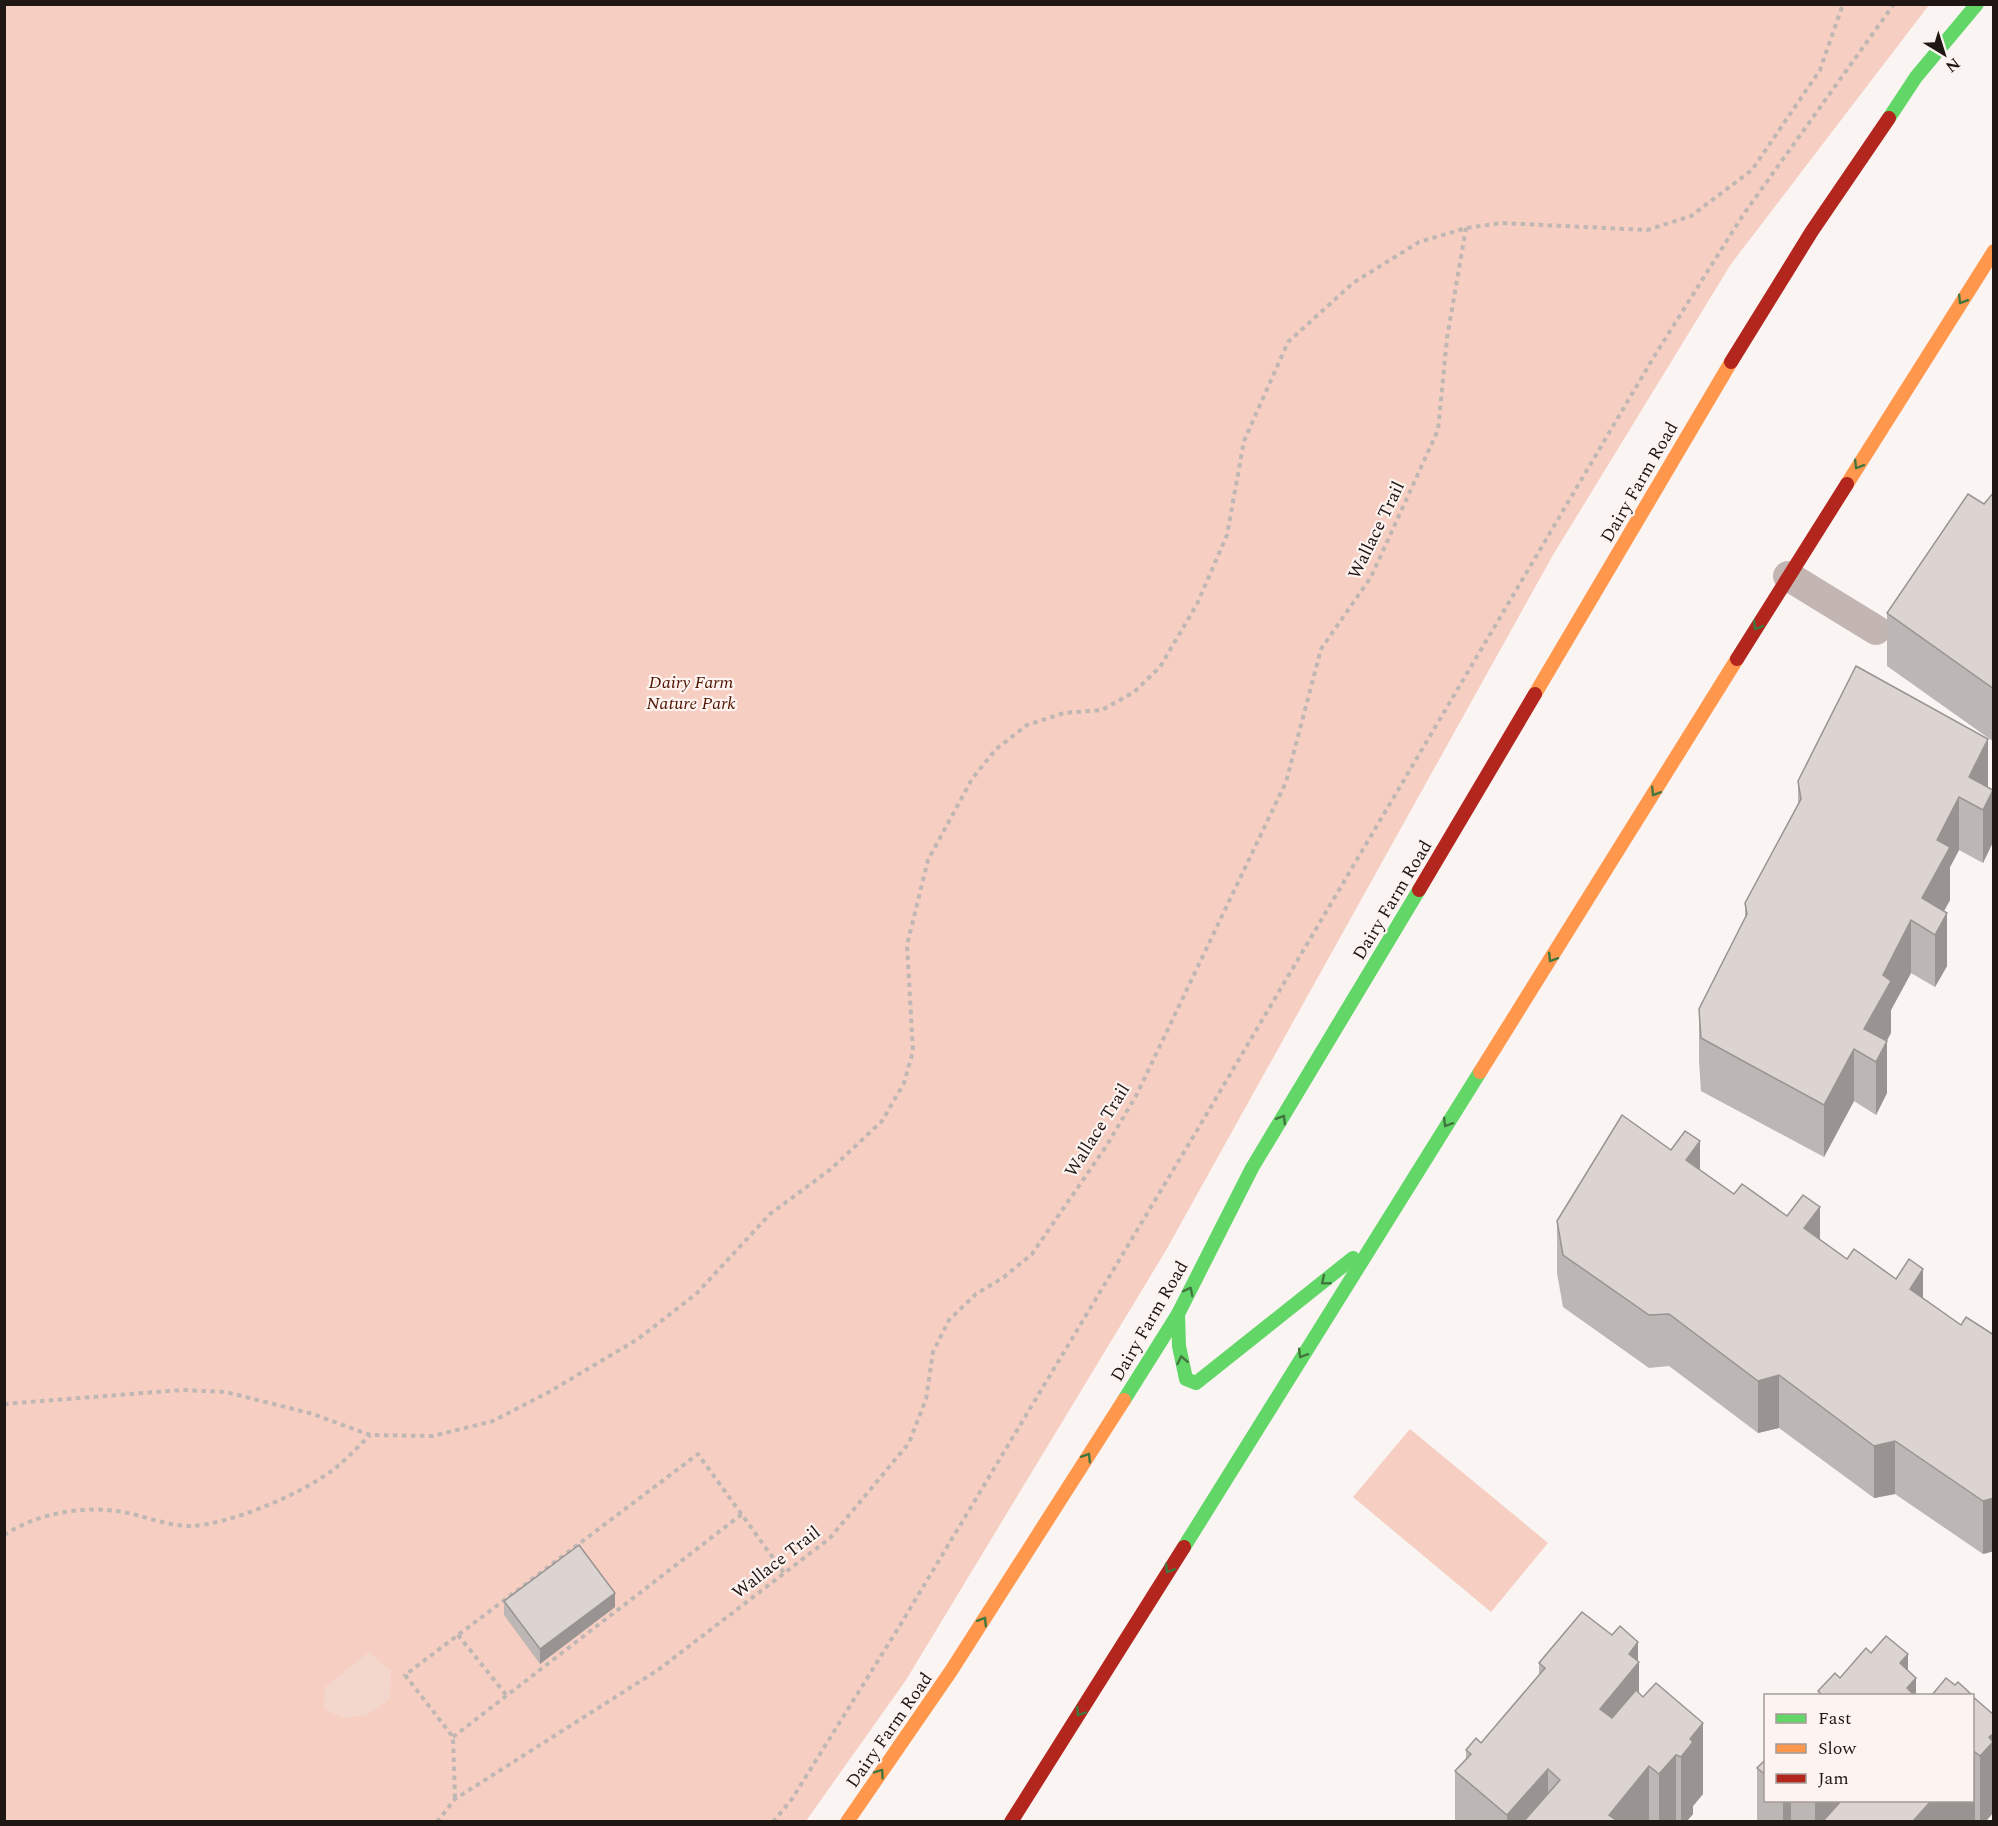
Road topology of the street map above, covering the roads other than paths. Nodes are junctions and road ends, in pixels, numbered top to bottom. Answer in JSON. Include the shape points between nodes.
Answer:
{"nodes":[{"id":1,"x":1977,"y":4,"type":"edge"},
{"id":2,"x":1994,"y":251,"type":"edge"},
{"id":3,"x":1788,"y":576,"type":"junction"},
{"id":4,"x":1876,"y":630,"type":"dead end"},
{"id":5,"x":1371,"y":1244,"type":"junction"},
{"id":6,"x":1178,"y":1314,"type":"junction"},
{"id":7,"x":847,"y":1821,"type":"edge"},
{"id":8,"x":1011,"y":1821,"type":"edge"}],
"edges":[{"from":6,"to":1,"type":"main road","name":"Dairy Farm Road","one_way":true,"via":[[1252,1168],[1703,407],[1812,231],[1916,77]]},
{"from":2,"to":3,"type":"main road","one_way":true},
{"from":3,"to":4,"type":"lane"},
{"from":3,"to":5,"type":"main road","one_way":true},
{"from":5,"to":6,"type":"main road","one_way":true,"via":[[1196,1383],[1186,1379]]},
{"from":5,"to":8,"type":"main road","one_way":true},
{"from":7,"to":6,"type":"main road","name":"Dairy Farm Road","one_way":true,"via":[[951,1671]]}]}
